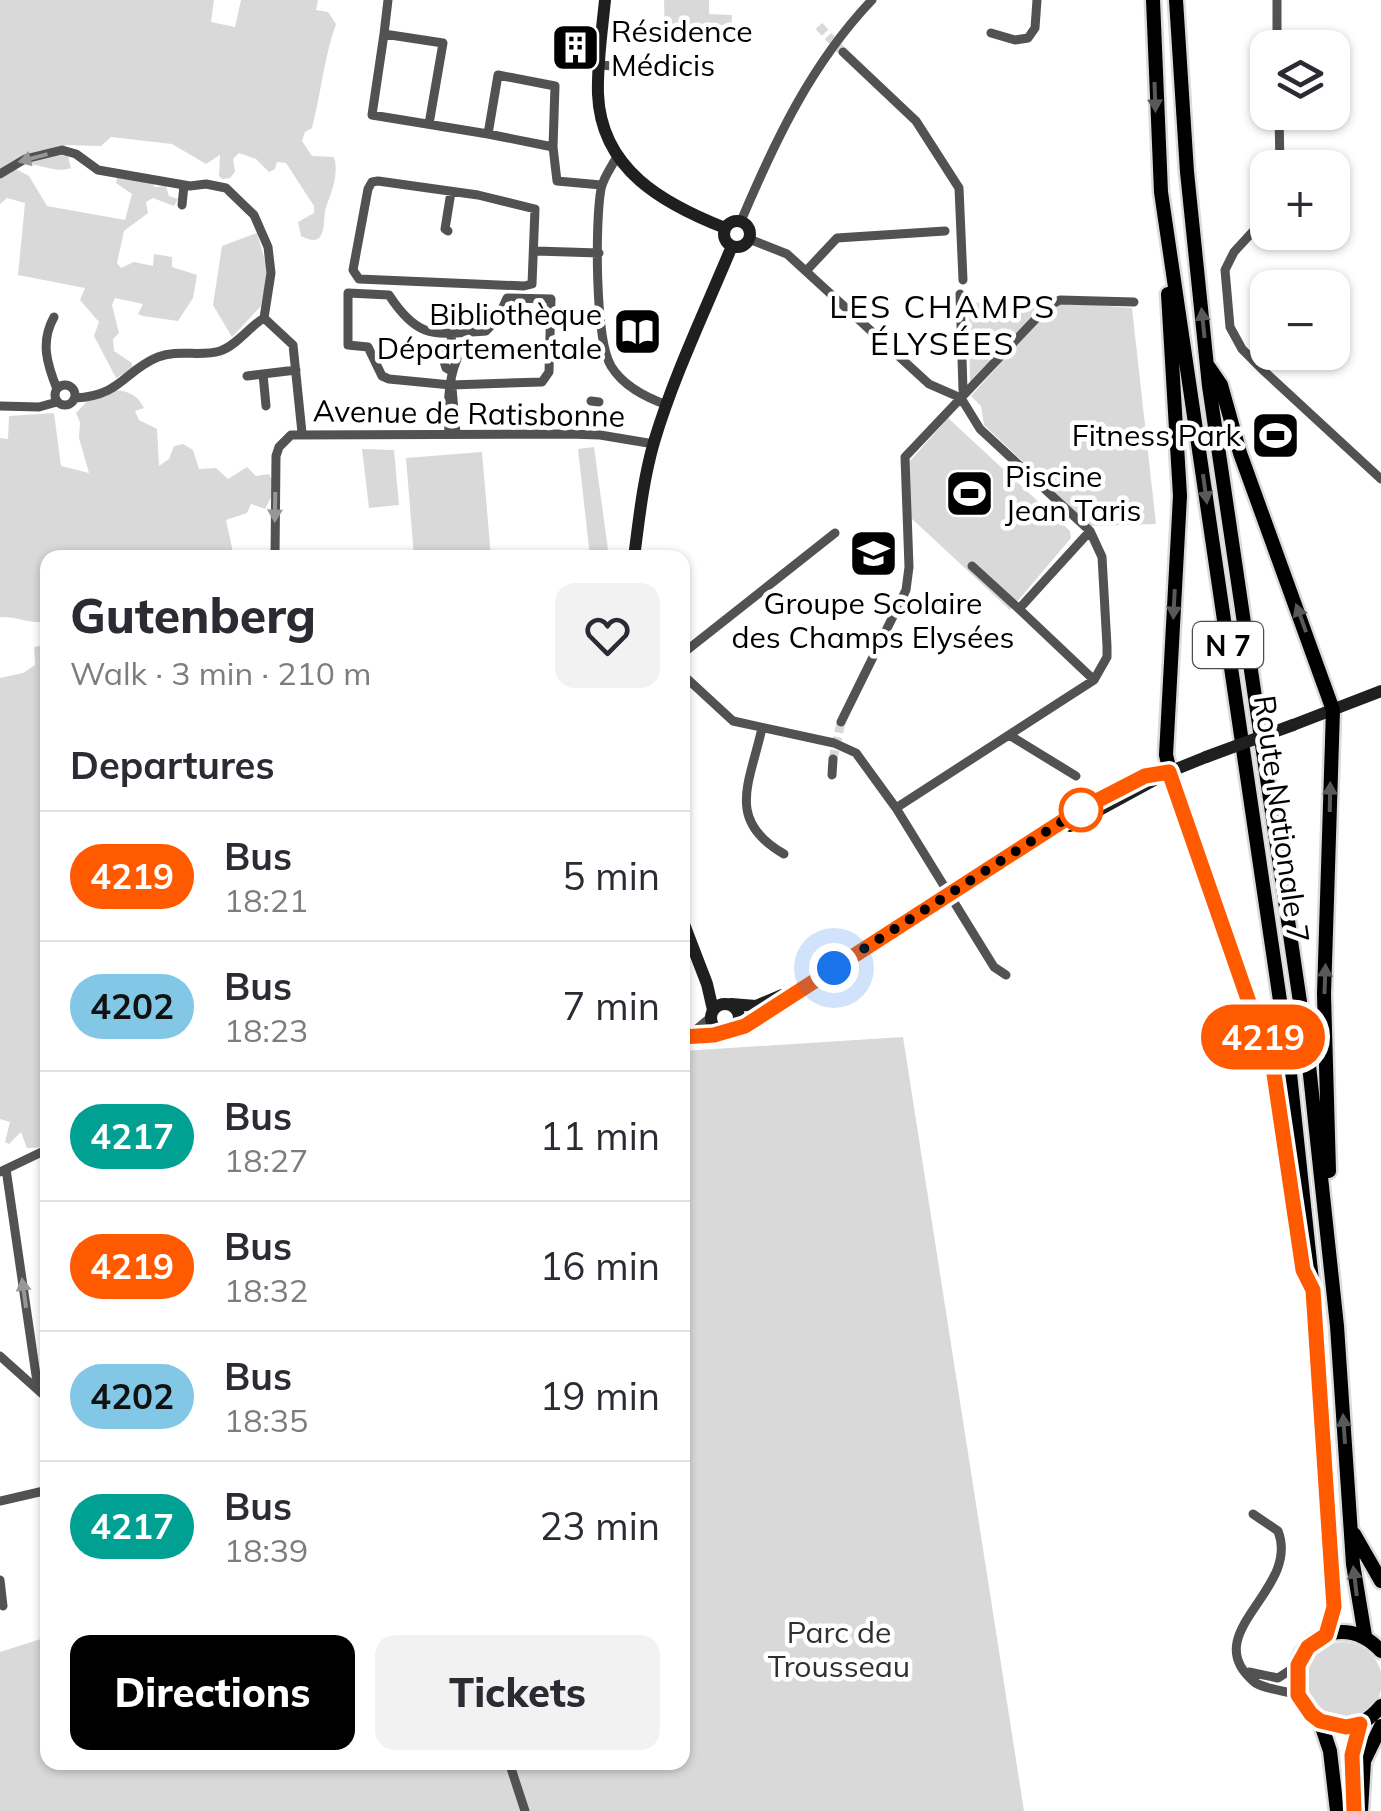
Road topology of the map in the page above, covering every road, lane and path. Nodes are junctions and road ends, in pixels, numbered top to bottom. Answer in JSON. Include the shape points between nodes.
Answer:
{"nodes":[{"id":1,"x":388,"y":0,"type":"edge"},
{"id":2,"x":605,"y":0,"type":"edge"},
{"id":3,"x":872,"y":0,"type":"edge"},
{"id":4,"x":1037,"y":0,"type":"edge"},
{"id":5,"x":1153,"y":0,"type":"edge"},
{"id":6,"x":1176,"y":0,"type":"edge"},
{"id":7,"x":1276,"y":0,"type":"edge"},
{"id":8,"x":1276,"y":30,"type":"edge"},
{"id":9,"x":384,"y":34,"type":"junction"},
{"id":10,"x":991,"y":34,"type":"dead end"},
{"id":11,"x":842,"y":52,"type":"tunnel mouth"},
{"id":12,"x":600,"y":65,"type":"junction"},
{"id":13,"x":651,"y":69,"type":"dead end"},
{"id":14,"x":429,"y":124,"type":"junction"},
{"id":15,"x":488,"y":134,"type":"junction"},
{"id":16,"x":553,"y":147,"type":"junction"},
{"id":17,"x":618,"y":155,"type":"junction"},
{"id":18,"x":0,"y":174,"type":"edge"},
{"id":19,"x":601,"y":184,"type":"junction"},
{"id":20,"x":184,"y":185,"type":"junction"},
{"id":21,"x":452,"y":192,"type":"junction"},
{"id":22,"x":1161,"y":192,"type":"junction"},
{"id":23,"x":182,"y":205,"type":"dead end"},
{"id":24,"x":741,"y":221,"type":"junction"},
{"id":25,"x":725,"y":228,"type":"junction"},
{"id":26,"x":945,"y":231,"type":"dead end"},
{"id":27,"x":448,"y":232,"type":"dead end"},
{"id":28,"x":1250,"y":235,"type":"edge"},
{"id":29,"x":750,"y":239,"type":"junction"},
{"id":30,"x":732,"y":246,"type":"junction"},
{"id":31,"x":536,"y":251,"type":"junction"},
{"id":32,"x":599,"y":253,"type":"junction"},
{"id":33,"x":808,"y":270,"type":"junction"},
{"id":34,"x":963,"y":280,"type":"dead end"},
{"id":35,"x":960,"y":294,"type":"dead end"},
{"id":36,"x":1134,"y":302,"type":"dead end"},
{"id":37,"x":54,"y":318,"type":"dead end"},
{"id":38,"x":264,"y":318,"type":"junction"},
{"id":39,"x":451,"y":337,"type":"junction"},
{"id":40,"x":1208,"y":364,"type":"junction"},
{"id":41,"x":296,"y":370,"type":"junction"},
{"id":42,"x":263,"y":374,"type":"junction"},
{"id":43,"x":247,"y":376,"type":"dead end"},
{"id":44,"x":451,"y":385,"type":"junction"},
{"id":45,"x":57,"y":389,"type":"junction"},
{"id":46,"x":962,"y":394,"type":"junction"},
{"id":47,"x":75,"y":398,"type":"junction"},
{"id":48,"x":58,"y":402,"type":"junction"},
{"id":49,"x":667,"y":404,"type":"junction"},
{"id":50,"x":0,"y":406,"type":"edge"},
{"id":51,"x":266,"y":406,"type":"dead end"},
{"id":52,"x":302,"y":433,"type":"junction"},
{"id":53,"x":452,"y":434,"type":"junction"},
{"id":54,"x":654,"y":444,"type":"junction"},
{"id":55,"x":1381,"y":479,"type":"edge"},
{"id":56,"x":1090,"y":531,"type":"junction"},
{"id":57,"x":835,"y":532,"type":"dead end"},
{"id":58,"x":275,"y":550,"type":"edge"},
{"id":59,"x":635,"y":550,"type":"edge"},
{"id":60,"x":972,"y":566,"type":"dead end"},
{"id":61,"x":1019,"y":609,"type":"junction"},
{"id":62,"x":690,"y":648,"type":"edge"},
{"id":63,"x":1094,"y":680,"type":"junction"},
{"id":64,"x":690,"y":681,"type":"edge"},
{"id":65,"x":1381,"y":691,"type":"edge"},
{"id":66,"x":1333,"y":710,"type":"junction"},
{"id":67,"x":841,"y":722,"type":"tunnel mouth"},
{"id":68,"x":762,"y":728,"type":"junction"},
{"id":69,"x":1008,"y":735,"type":"junction"},
{"id":70,"x":833,"y":759,"type":"tunnel mouth"},
{"id":71,"x":1169,"y":772,"type":"junction"},
{"id":72,"x":832,"y":775,"type":"dead end"},
{"id":73,"x":1076,"y":776,"type":"dead end"},
{"id":74,"x":896,"y":808,"type":"junction"},
{"id":75,"x":784,"y":854,"type":"dead end"},
{"id":76,"x":950,"y":895,"type":"junction"},
{"id":77,"x":690,"y":940,"type":"edge"},
{"id":78,"x":1006,"y":975,"type":"dead end"},
{"id":79,"x":707,"y":984,"type":"junction"},
{"id":80,"x":807,"y":984,"type":"junction"},
{"id":81,"x":729,"y":1004,"type":"junction"},
{"id":82,"x":712,"y":1014,"type":"junction"},
{"id":83,"x":730,"y":1030,"type":"junction"},
{"id":84,"x":690,"y":1033,"type":"edge"},
{"id":85,"x":690,"y":1035,"type":"edge"},
{"id":86,"x":40,"y":1153,"type":"edge"},
{"id":87,"x":3,"y":1170,"type":"edge"},
{"id":88,"x":1329,"y":1252,"type":"junction"},
{"id":89,"x":1313,"y":1290,"type":"junction"},
{"id":90,"x":0,"y":1356,"type":"edge"},
{"id":91,"x":38,"y":1389,"type":"joint"},
{"id":92,"x":40,"y":1492,"type":"edge"},
{"id":93,"x":0,"y":1502,"type":"edge"},
{"id":94,"x":1253,"y":1514,"type":"dead end"},
{"id":95,"x":1350,"y":1526,"type":"junction"},
{"id":96,"x":0,"y":1580,"type":"edge"},
{"id":97,"x":1381,"y":1581,"type":"edge"},
{"id":98,"x":4,"y":1606,"type":"dead end"},
{"id":99,"x":1326,"y":1635,"type":"junction"},
{"id":100,"x":1365,"y":1636,"type":"junction"},
{"id":101,"x":1381,"y":1651,"type":"edge"},
{"id":102,"x":1298,"y":1665,"type":"junction"},
{"id":103,"x":1246,"y":1671,"type":"junction"},
{"id":104,"x":1298,"y":1695,"type":"junction"},
{"id":105,"x":1381,"y":1706,"type":"edge"},
{"id":106,"x":1320,"y":1721,"type":"junction"},
{"id":107,"x":1360,"y":1724,"type":"junction"},
{"id":108,"x":1381,"y":1726,"type":"edge"},
{"id":109,"x":512,"y":1770,"type":"edge"},
{"id":110,"x":525,"y":1811,"type":"edge"},
{"id":111,"x":1337,"y":1811,"type":"edge"},
{"id":112,"x":1358,"y":1811,"type":"edge"}],
"edges":[{"from":1,"to":9,"type":"street"},
{"from":2,"to":12,"type":"street"},
{"from":3,"to":24,"type":"street","via":[[777,135]]},
{"from":4,"to":10,"type":"street","via":[[1028,38]]},
{"from":5,"to":22,"type":"main road","name":"Route Nationale 7","number":"N 7","one_way":true},
{"from":40,"to":6,"type":"main road","name":"Route Nationale 7","number":"N 7","one_way":true},
{"from":7,"to":8,"type":"street"},
{"from":9,"to":14,"type":"street","via":[[372,115]]},
{"from":9,"to":14,"type":"street","via":[[443,43]]},
{"from":11,"to":34,"type":"street","via":[[916,121],[960,188]]},
{"from":12,"to":13,"type":"street"},
{"from":12,"to":17,"type":"street","via":[[598,97]]},
{"from":14,"to":15,"type":"street"},
{"from":15,"to":16,"type":"street"},
{"from":15,"to":16,"type":"street","via":[[498,75],[536,82],[555,86]]},
{"from":16,"to":19,"type":"street","via":[[557,181]]},
{"from":17,"to":19,"type":"street"},
{"from":17,"to":25,"type":"street","via":[[658,198]]},
{"from":20,"to":18,"type":"street","one_way":true,"via":[[98,170],[62,150],[25,158]]},
{"from":19,"to":32,"type":"street"},
{"from":20,"to":23,"type":"street"},
{"from":20,"to":38,"type":"street","via":[[226,188],[254,216],[270,262]]},
{"from":21,"to":27,"type":"street"},
{"from":21,"to":31,"type":"street","via":[[535,209]]},
{"from":21,"to":31,"type":"street","via":[[372,182],[356,277],[530,286]]},
{"from":22,"to":71,"type":"main road","one_way":true,"via":[[1180,496]]},
{"from":22,"to":89,"type":"main road","name":"Route Nationale 7","number":"N 7","one_way":true,"via":[[1288,1056]]},
{"from":24,"to":25,"type":"street"},
{"from":24,"to":29,"type":"street"},
{"from":25,"to":30,"type":"street"},
{"from":26,"to":33,"type":"street","via":[[837,238]]},
{"from":28,"to":55,"type":"street","via":[[1226,270],[1230,326],[1242,349]]},
{"from":29,"to":30,"type":"street"},
{"from":29,"to":33,"type":"street"},
{"from":30,"to":49,"type":"street"},
{"from":31,"to":32,"type":"street"},
{"from":32,"to":49,"type":"street","via":[[604,352],[625,382]]},
{"from":33,"to":46,"type":"street","via":[[929,384]]},
{"from":35,"to":46,"type":"street"},
{"from":36,"to":46,"type":"street","via":[[1060,300],[1048,306]]},
{"from":37,"to":45,"type":"street","via":[[45,349]]},
{"from":38,"to":41,"type":"street","via":[[289,339]]},
{"from":38,"to":47,"type":"street","via":[[221,350],[160,356],[118,386]]},
{"from":39,"to":44,"type":"street","via":[[457,359]]},
{"from":39,"to":44,"type":"street","via":[[405,321],[389,296],[348,293],[348,344],[368,347],[382,376]]},
{"from":39,"to":44,"type":"street","via":[[486,330],[507,298],[551,300],[544,346],[550,372],[542,382],[525,377]]},
{"from":66,"to":40,"type":"main road","one_way":true,"via":[[1221,385]]},
{"from":40,"to":88,"type":"main road","name":"Route Nationale 7","number":"N 7","via":[[1308,1056]]},
{"from":41,"to":42,"type":"street"},
{"from":41,"to":52,"type":"street"},
{"from":42,"to":43,"type":"street"},
{"from":42,"to":51,"type":"street"},
{"from":44,"to":53,"type":"street"},
{"from":45,"to":47,"type":"street","via":[[68,385]]},
{"from":45,"to":48,"type":"street"},
{"from":46,"to":56,"type":"street","via":[[980,429]]},
{"from":46,"to":67,"type":"street","via":[[905,457],[906,590]]},
{"from":47,"to":48,"type":"street","via":[[68,405]]},
{"from":48,"to":50,"type":"street"},
{"from":49,"to":54,"type":"street"},
{"from":52,"to":53,"type":"street","name":"Avenue de Ratisbonne"},
{"from":52,"to":58,"type":"street","name":"Avenue de Ratisbonne","one_way":true,"via":[[284,440],[276,456]]},
{"from":53,"to":54,"type":"street","name":"Avenue de Ratisbonne","via":[[569,429]]},
{"from":54,"to":59,"type":"street"},
{"from":56,"to":61,"type":"street"},
{"from":56,"to":63,"type":"street","via":[[1102,557],[1107,646]]},
{"from":57,"to":62,"type":"street"},
{"from":60,"to":61,"type":"street"},
{"from":61,"to":63,"type":"street"},
{"from":63,"to":69,"type":"street"},
{"from":64,"to":68,"type":"street","via":[[734,721]]},
{"from":65,"to":66,"type":"street"},
{"from":66,"to":71,"type":"street","bridge":true},
{"from":88,"to":66,"type":"main road","one_way":true,"via":[[1324,994]]},
{"from":68,"to":74,"type":"street","via":[[849,748]]},
{"from":68,"to":75,"type":"street","via":[[744,806],[764,842]]},
{"from":69,"to":73,"type":"street"},
{"from":69,"to":74,"type":"street"},
{"from":70,"to":72,"type":"street"},
{"from":71,"to":76,"type":"street","via":[[1145,776],[1083,808]]},
{"from":71,"to":89,"type":"main road","via":[[1274,1074],[1303,1270]]},
{"from":74,"to":76,"type":"street"},
{"from":76,"to":78,"type":"street","via":[[994,967]]},
{"from":76,"to":80,"type":"street"},
{"from":77,"to":79,"type":"street"},
{"from":79,"to":81,"type":"street"},
{"from":79,"to":82,"type":"street"},
{"from":80,"to":81,"type":"street","via":[[756,1006]]},
{"from":80,"to":83,"type":"street"},
{"from":81,"to":82,"type":"street"},
{"from":81,"to":83,"type":"street","via":[[739,1014]]},
{"from":82,"to":83,"type":"street","via":[[714,1027]]},
{"from":82,"to":84,"type":"street"},
{"from":83,"to":85,"type":"street"},
{"from":86,"to":87,"type":"street"},
{"from":91,"to":87,"type":"street","one_way":true},
{"from":95,"to":88,"type":"main road","number":"N 7","one_way":true},
{"from":89,"to":99,"type":"main road","number":"N 7","via":[[1334,1607]]},
{"from":90,"to":91,"type":"street"},
{"from":92,"to":93,"type":"street"},
{"from":94,"to":103,"type":"street","via":[[1278,1532],[1284,1558],[1242,1625],[1238,1659]]},
{"from":95,"to":97,"type":"main road"},
{"from":100,"to":95,"type":"main road","number":"N 7","one_way":true},
{"from":96,"to":98,"type":"street"},
{"from":99,"to":100,"type":"main road"},
{"from":99,"to":102,"type":"main road"},
{"from":100,"to":101,"type":"main road"},
{"from":102,"to":103,"type":"street","via":[[1278,1678]]},
{"from":102,"to":104,"type":"main road"},
{"from":103,"to":104,"type":"street","via":[[1260,1684]]},
{"from":104,"to":106,"type":"main road"},
{"from":105,"to":107,"type":"main road"},
{"from":106,"to":107,"type":"main road"},
{"from":106,"to":111,"type":"main road"},
{"from":107,"to":112,"type":"main road","via":[[1352,1755]]},
{"from":108,"to":112,"type":"main road","via":[[1364,1761]]},
{"from":109,"to":110,"type":"street"}]}
